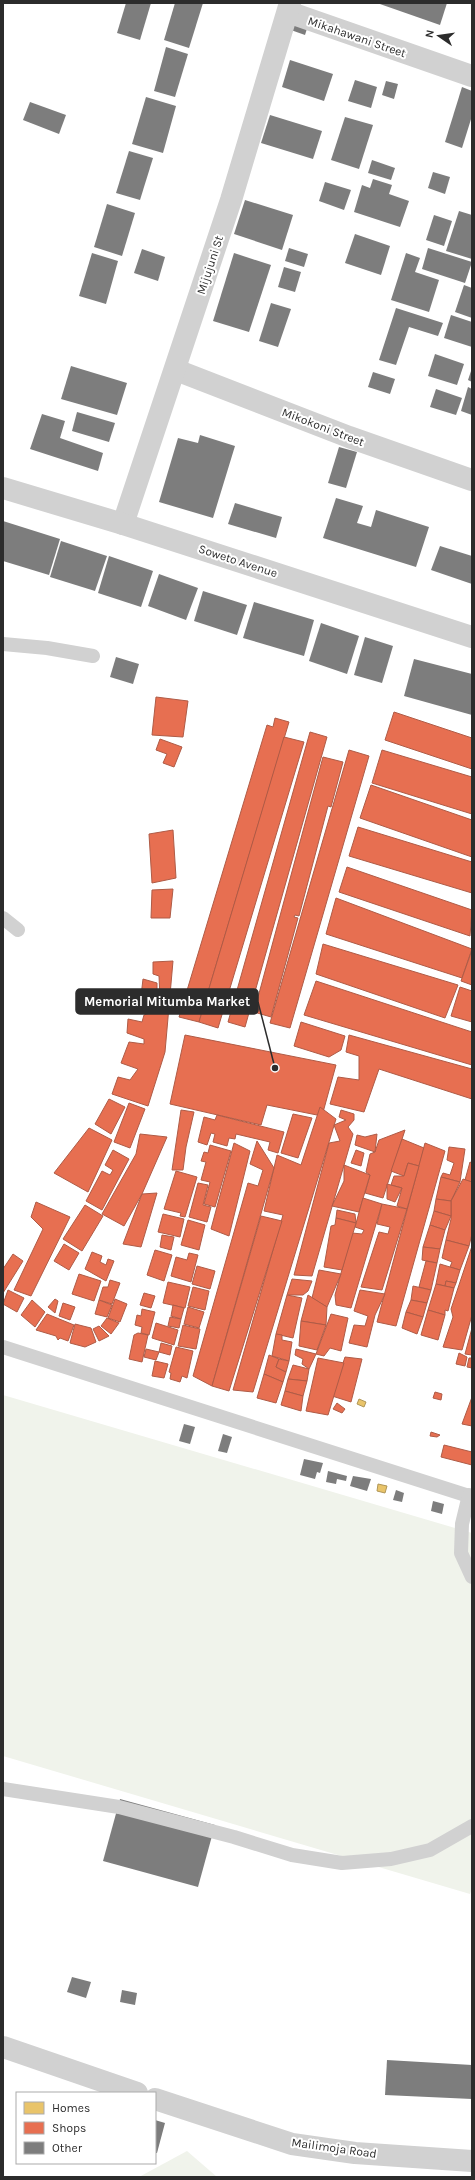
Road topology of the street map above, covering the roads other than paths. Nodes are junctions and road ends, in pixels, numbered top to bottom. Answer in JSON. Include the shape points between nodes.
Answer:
{"nodes":[{"id":1,"x":289,"y":8,"type":"edge"},
{"id":2,"x":472,"y":76,"type":"edge"},
{"id":3,"x":176,"y":370,"type":"junction"},
{"id":4,"x":472,"y":480,"type":"edge"},
{"id":5,"x":3,"y":488,"type":"edge"},
{"id":6,"x":122,"y":524,"type":"junction"},
{"id":7,"x":472,"y":637,"type":"edge"},
{"id":8,"x":3,"y":644,"type":"edge"},
{"id":9,"x":93,"y":656,"type":"dead end"},
{"id":10,"x":3,"y":918,"type":"edge"},
{"id":11,"x":18,"y":930,"type":"dead end"},
{"id":12,"x":3,"y":1347,"type":"edge"},
{"id":13,"x":470,"y":1496,"type":"edge"},
{"id":14,"x":472,"y":1577,"type":"edge"},
{"id":15,"x":3,"y":1789,"type":"edge"},
{"id":16,"x":472,"y":1826,"type":"edge"},
{"id":17,"x":3,"y":2047,"type":"edge"},
{"id":18,"x":134,"y":2092,"type":"edge"},
{"id":19,"x":156,"y":2099,"type":"edge"},
{"id":20,"x":472,"y":2161,"type":"edge"}],
"edges":[{"from":1,"to":2,"type":"street","name":"Mikahawani Street"},
{"from":1,"to":3,"type":"street","name":"Mijujuni St"},
{"from":3,"to":4,"type":"street","name":"Mikokoni Street","via":[[349,437]]},
{"from":3,"to":6,"type":"street","name":"Mijujuni St"},
{"from":5,"to":6,"type":"street","name":"Soweto Avenue"},
{"from":6,"to":7,"type":"street","name":"Soweto Avenue"},
{"from":8,"to":9,"type":"lane","via":[[34,646]]},
{"from":10,"to":11,"type":"lane"},
{"from":12,"to":13,"type":"lane"},
{"from":13,"to":14,"type":"lane","via":[[462,1524],[461,1553]]},
{"from":15,"to":16,"type":"lane","via":[[119,1807],[292,1855],[342,1863],[391,1859],[430,1850]]},
{"from":17,"to":18,"type":"street"},
{"from":19,"to":20,"type":"street","name":"Mailimoja Road","via":[[292,2144],[354,2153]]}]}
